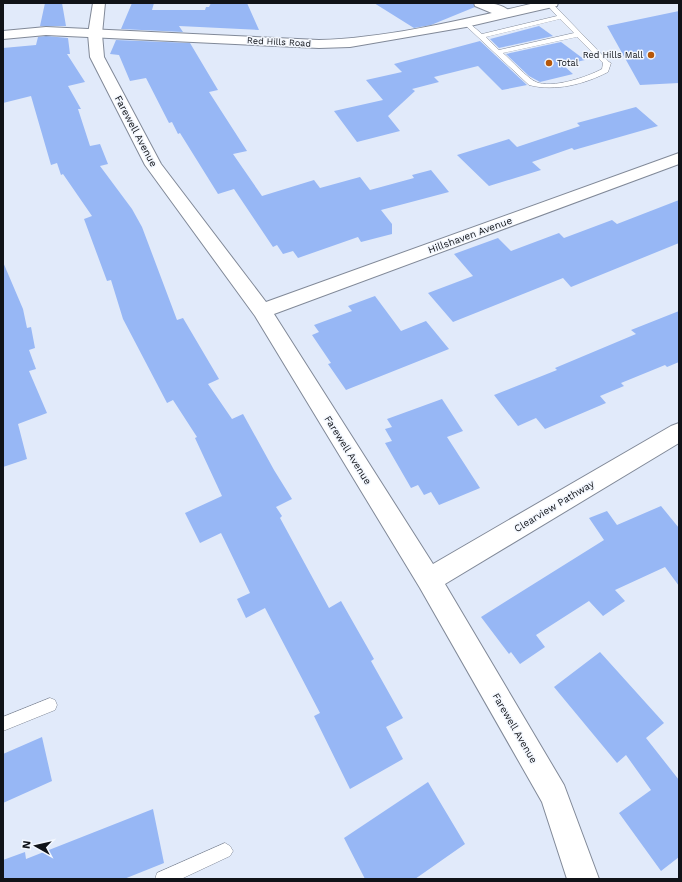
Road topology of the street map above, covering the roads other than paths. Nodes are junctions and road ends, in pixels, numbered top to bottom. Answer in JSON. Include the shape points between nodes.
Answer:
{"nodes":[{"id":1,"x":100,"y":3,"type":"edge"},
{"id":2,"x":480,"y":3,"type":"edge"},
{"id":3,"x":550,"y":3,"type":"edge"},
{"id":4,"x":504,"y":13,"type":"junction"},
{"id":5,"x":562,"y":17,"type":"junction"},
{"id":6,"x":466,"y":23,"type":"junction"},
{"id":7,"x":95,"y":34,"type":"junction"},
{"id":8,"x":580,"y":34,"type":"junction"},
{"id":9,"x":3,"y":35,"type":"edge"},
{"id":10,"x":482,"y":36,"type":"junction"},
{"id":11,"x":498,"y":52,"type":"junction"},
{"id":12,"x":679,"y":158,"type":"edge"},
{"id":13,"x":262,"y":311,"type":"junction"},
{"id":14,"x":679,"y":432,"type":"edge"},
{"id":15,"x":429,"y":580,"type":"junction"},
{"id":16,"x":50,"y":705,"type":"dead end"},
{"id":17,"x":3,"y":724,"type":"edge"},
{"id":18,"x":225,"y":851,"type":"dead end"},
{"id":19,"x":163,"y":879,"type":"edge"},
{"id":20,"x":582,"y":879,"type":"edge"}],
"edges":[{"from":1,"to":7,"type":"street","name":"Farewell Avenue"},
{"from":2,"to":4,"type":"street"},
{"from":3,"to":4,"type":"street","name":"Red Hills Road"},
{"from":3,"to":5,"type":"lane"},
{"from":4,"to":6,"type":"street","name":"Red Hills Road"},
{"from":5,"to":8,"type":"lane"},
{"from":5,"to":10,"type":"lane"},
{"from":6,"to":7,"type":"street","name":"Red Hills Road","via":[[350,43],[319,44]]},
{"from":6,"to":10,"type":"lane"},
{"from":7,"to":9,"type":"street","name":"Red Hills Road","via":[[46,31]]},
{"from":7,"to":13,"type":"street","name":"Farewell Avenue","via":[[97,57],[152,165]]},
{"from":8,"to":11,"type":"lane"},
{"from":8,"to":11,"type":"lane","via":[[607,63],[605,70],[597,75],[552,86],[532,83]]},
{"from":10,"to":11,"type":"lane"},
{"from":12,"to":13,"type":"street","name":"Hillshaven Avenue"},
{"from":13,"to":15,"type":"street","name":"Farewell Avenue"},
{"from":14,"to":15,"type":"street","name":"Clearview Pathway"},
{"from":15,"to":20,"type":"street","name":"Farewell Avenue","via":[[554,795]]},
{"from":16,"to":17,"type":"lane"},
{"from":18,"to":19,"type":"lane"}]}
